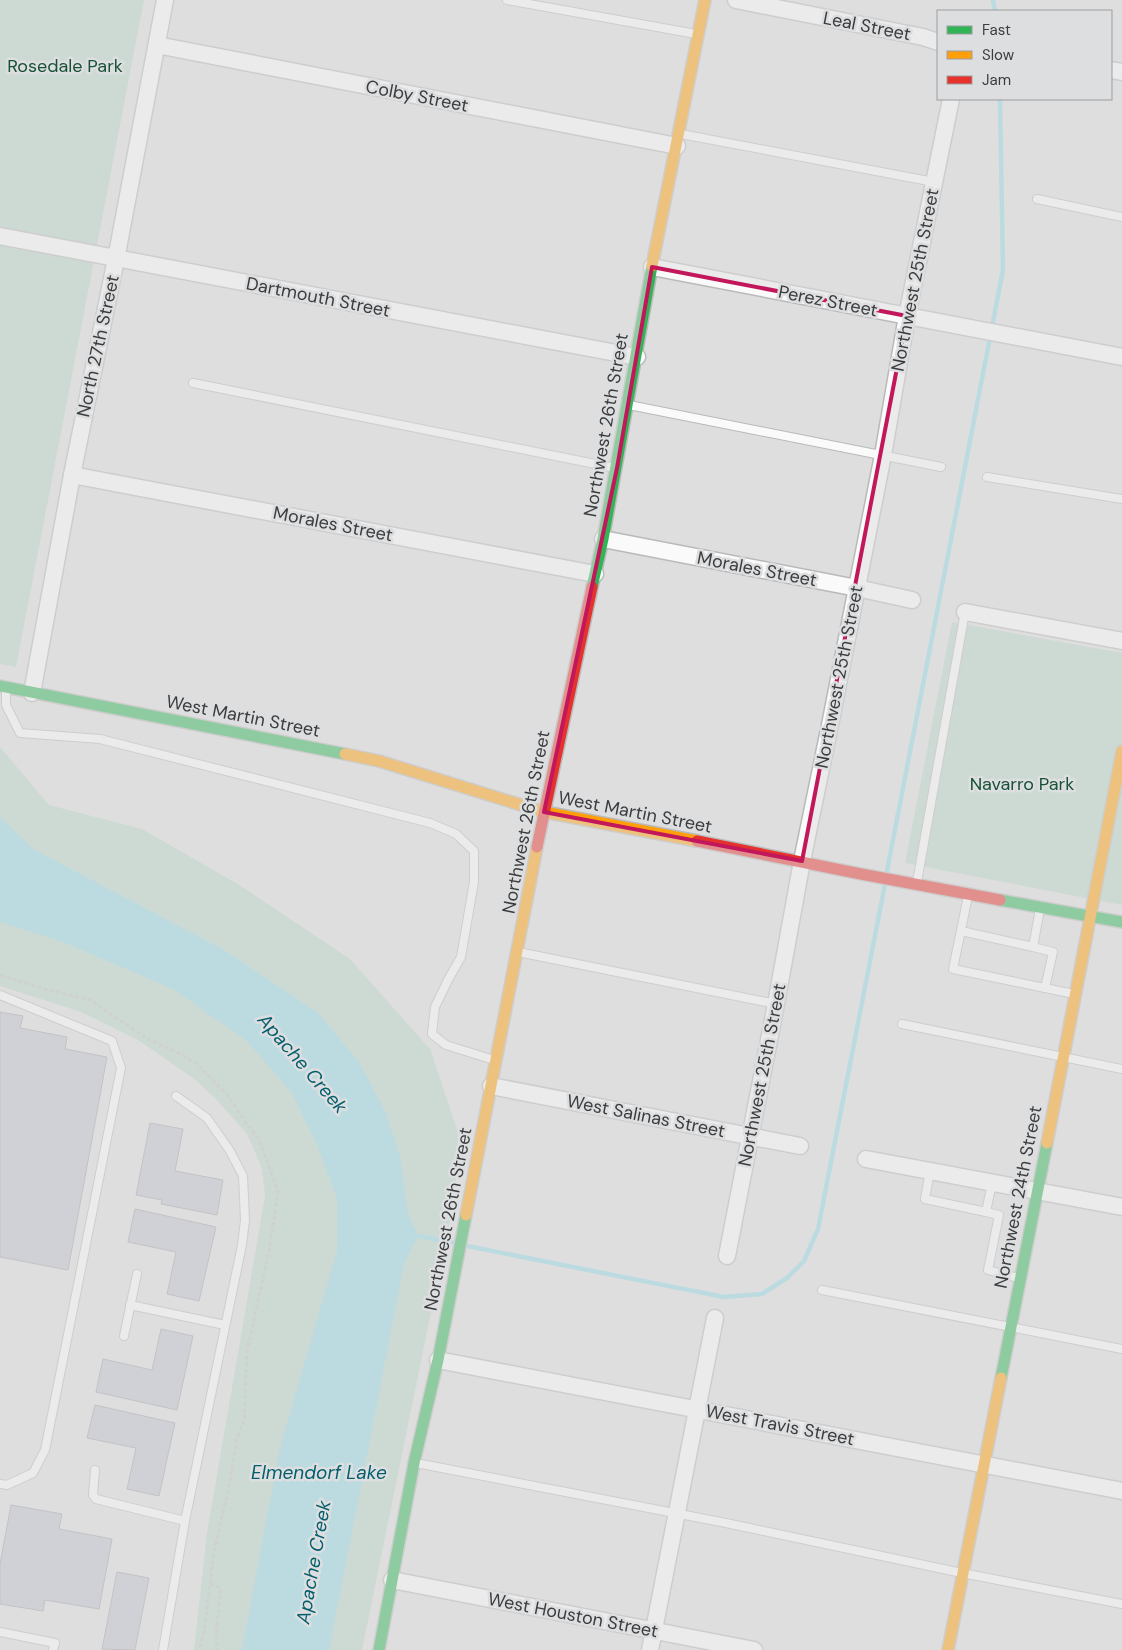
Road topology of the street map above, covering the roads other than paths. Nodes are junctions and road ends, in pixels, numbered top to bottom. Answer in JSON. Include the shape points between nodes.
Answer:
{"nodes":[{"id":1,"x":165,"y":0,"type":"edge"},
{"id":2,"x":507,"y":0,"type":"edge"},
{"id":3,"x":705,"y":0,"type":"edge"},
{"id":4,"x":736,"y":0,"type":"edge"},
{"id":5,"x":698,"y":35,"type":"junction"},
{"id":6,"x":937,"y":42,"type":"edge"},
{"id":7,"x":157,"y":46,"type":"junction"},
{"id":8,"x":951,"y":100,"type":"edge"},
{"id":9,"x":678,"y":140,"type":"junction"},
{"id":10,"x":934,"y":182,"type":"junction"},
{"id":11,"x":1037,"y":199,"type":"dead end"},
{"id":12,"x":1122,"y":217,"type":"edge"},
{"id":13,"x":0,"y":236,"type":"edge"},
{"id":14,"x":116,"y":259,"type":"junction"},
{"id":15,"x":652,"y":267,"type":"junction"},
{"id":16,"x":907,"y":316,"type":"junction"},
{"id":17,"x":637,"y":357,"type":"junction"},
{"id":18,"x":1122,"y":357,"type":"edge"},
{"id":19,"x":193,"y":382,"type":"dead end"},
{"id":20,"x":628,"y":405,"type":"junction"},
{"id":21,"x":883,"y":455,"type":"junction"},
{"id":22,"x":941,"y":467,"type":"dead end"},
{"id":23,"x":617,"y":468,"type":"junction"},
{"id":24,"x":72,"y":475,"type":"junction"},
{"id":25,"x":987,"y":477,"type":"dead end"},
{"id":26,"x":1122,"y":499,"type":"edge"},
{"id":27,"x":603,"y":539,"type":"junction"},
{"id":28,"x":595,"y":574,"type":"junction"},
{"id":29,"x":857,"y":588,"type":"junction"},
{"id":30,"x":912,"y":600,"type":"dead end"},
{"id":31,"x":965,"y":612,"type":"joint"},
{"id":32,"x":1122,"y":641,"type":"edge"},
{"id":33,"x":3,"y":687,"type":"edge"},
{"id":34,"x":32,"y":693,"type":"junction"},
{"id":35,"x":1122,"y":751,"type":"edge"},
{"id":36,"x":544,"y":812,"type":"junction"},
{"id":37,"x":802,"y":861,"type":"junction"},
{"id":38,"x":914,"y":884,"type":"junction"},
{"id":39,"x":968,"y":894,"type":"junction"},
{"id":40,"x":1040,"y":908,"type":"junction"},
{"id":41,"x":1091,"y":916,"type":"junction"},
{"id":42,"x":1122,"y":922,"type":"edge"},
{"id":43,"x":961,"y":931,"type":"junction"},
{"id":44,"x":1032,"y":947,"type":"junction"},
{"id":45,"x":518,"y":952,"type":"junction"},
{"id":46,"x":1045,"y":988,"type":"junction"},
{"id":47,"x":0,"y":995,"type":"edge"},
{"id":48,"x":1076,"y":995,"type":"junction"},
{"id":49,"x":776,"y":1004,"type":"junction"},
{"id":50,"x":902,"y":1024,"type":"dead end"},
{"id":51,"x":1064,"y":1058,"type":"junction"},
{"id":52,"x":496,"y":1060,"type":"junction"},
{"id":53,"x":1122,"y":1069,"type":"edge"},
{"id":54,"x":492,"y":1086,"type":"junction"},
{"id":55,"x":176,"y":1096,"type":"dead end"},
{"id":56,"x":749,"y":1136,"type":"junction"},
{"id":57,"x":800,"y":1146,"type":"dead end"},
{"id":58,"x":866,"y":1159,"type":"dead end"},
{"id":59,"x":930,"y":1171,"type":"junction"},
{"id":60,"x":992,"y":1183,"type":"junction"},
{"id":61,"x":1038,"y":1191,"type":"junction"},
{"id":62,"x":1122,"y":1207,"type":"edge"},
{"id":63,"x":986,"y":1212,"type":"junction"},
{"id":64,"x":727,"y":1256,"type":"dead end"},
{"id":65,"x":137,"y":1274,"type":"dead end"},
{"id":66,"x":1020,"y":1278,"type":"junction"},
{"id":67,"x":822,"y":1290,"type":"dead end"},
{"id":68,"x":130,"y":1305,"type":"junction"},
{"id":69,"x":715,"y":1318,"type":"dead end"},
{"id":70,"x":226,"y":1325,"type":"junction"},
{"id":71,"x":1010,"y":1327,"type":"junction"},
{"id":72,"x":124,"y":1336,"type":"dead end"},
{"id":73,"x":1122,"y":1349,"type":"edge"},
{"id":74,"x":438,"y":1360,"type":"junction"},
{"id":75,"x":696,"y":1409,"type":"junction"},
{"id":76,"x":414,"y":1463,"type":"junction"},
{"id":77,"x":984,"y":1464,"type":"junction"},
{"id":78,"x":95,"y":1470,"type":"dead end"},
{"id":79,"x":0,"y":1484,"type":"edge"},
{"id":80,"x":1122,"y":1491,"type":"edge"},
{"id":81,"x":676,"y":1514,"type":"junction"},
{"id":82,"x":185,"y":1521,"type":"junction"},
{"id":83,"x":962,"y":1573,"type":"junction"},
{"id":84,"x":392,"y":1580,"type":"junction"},
{"id":85,"x":1122,"y":1604,"type":"edge"},
{"id":86,"x":654,"y":1630,"type":"junction"},
{"id":87,"x":0,"y":1632,"type":"edge"},
{"id":88,"x":54,"y":1650,"type":"edge"},
{"id":89,"x":163,"y":1650,"type":"edge"},
{"id":90,"x":379,"y":1650,"type":"edge"},
{"id":91,"x":650,"y":1650,"type":"edge"},
{"id":92,"x":754,"y":1650,"type":"edge"},
{"id":93,"x":948,"y":1650,"type":"edge"}],
"edges":[{"from":1,"to":7,"type":"street","name":"North 27th Street"},
{"from":2,"to":5,"type":"lane"},
{"from":3,"to":5,"type":"street","name":"Northwest 26th Street"},
{"from":4,"to":6,"type":"street","name":"Leal Street"},
{"from":5,"to":9,"type":"street","name":"Northwest 26th Street"},
{"from":7,"to":9,"type":"street","name":"Colby Street"},
{"from":7,"to":14,"type":"street","name":"North 27th Street"},
{"from":8,"to":10,"type":"street","name":"Northwest 25th Street"},
{"from":9,"to":10,"type":"lane"},
{"from":9,"to":15,"type":"street","name":"Northwest 26th Street"},
{"from":10,"to":16,"type":"street","name":"Northwest 25th Street"},
{"from":11,"to":12,"type":"lane"},
{"from":13,"to":14,"type":"street","name":"Dartmouth Street"},
{"from":14,"to":17,"type":"street","name":"Dartmouth Street"},
{"from":14,"to":24,"type":"street","name":"North 27th Street"},
{"from":15,"to":16,"type":"street","name":"Perez Street"},
{"from":15,"to":17,"type":"street","name":"Northwest 26th Street"},
{"from":16,"to":18,"type":"street","name":"Perez Street"},
{"from":16,"to":21,"type":"street","name":"Northwest 25th Street"},
{"from":17,"to":20,"type":"street","name":"Northwest 26th Street"},
{"from":19,"to":23,"type":"lane"},
{"from":20,"to":21,"type":"lane"},
{"from":20,"to":23,"type":"street","name":"Northwest 26th Street"},
{"from":21,"to":22,"type":"lane"},
{"from":21,"to":29,"type":"street","name":"Northwest 25th Street"},
{"from":23,"to":27,"type":"street","name":"Northwest 26th Street"},
{"from":24,"to":28,"type":"street","name":"Morales Street"},
{"from":24,"to":34,"type":"street","name":"North 27th Street"},
{"from":25,"to":26,"type":"lane"},
{"from":27,"to":28,"type":"street","name":"Northwest 26th Street"},
{"from":27,"to":29,"type":"street","name":"Morales Street"},
{"from":28,"to":36,"type":"street","name":"Northwest 26th Street"},
{"from":29,"to":30,"type":"street","name":"Morales Street"},
{"from":29,"to":37,"type":"street","name":"Northwest 25th Street"},
{"from":31,"to":32,"type":"street"},
{"from":31,"to":38,"type":"lane"},
{"from":33,"to":34,"type":"street","name":"West Martin Street"},
{"from":33,"to":52,"type":"lane","via":[[6,705],[20,733],[100,739],[430,823],[456,834],[474,851],[474,882],[461,957],[435,1007],[432,1034],[446,1045]]},
{"from":34,"to":36,"type":"street","name":"West Martin Street","via":[[379,761]]},
{"from":35,"to":41,"type":"street","name":"Northwest 24th Street"},
{"from":36,"to":37,"type":"street","name":"West Martin Street"},
{"from":36,"to":45,"type":"street","name":"Northwest 26th Street"},
{"from":37,"to":38,"type":"street","name":"West Martin Street"},
{"from":37,"to":49,"type":"street","name":"Northwest 25th Street"},
{"from":38,"to":39,"type":"street","name":"West Martin Street"},
{"from":39,"to":40,"type":"street","name":"West Martin Street"},
{"from":39,"to":43,"type":"lane"},
{"from":40,"to":41,"type":"street","name":"West Martin Street"},
{"from":40,"to":44,"type":"lane"},
{"from":41,"to":42,"type":"street","name":"West Martin Street"},
{"from":41,"to":48,"type":"street","name":"Northwest 24th Street"},
{"from":43,"to":44,"type":"lane"},
{"from":43,"to":46,"type":"lane","via":[[953,969]]},
{"from":44,"to":46,"type":"lane","via":[[1053,952]]},
{"from":45,"to":49,"type":"lane"},
{"from":45,"to":52,"type":"street","name":"Northwest 26th Street"},
{"from":46,"to":48,"type":"lane"},
{"from":47,"to":79,"type":"lane","via":[[112,1041],[121,1068],[45,1450],[34,1473],[7,1485]]},
{"from":48,"to":51,"type":"street","name":"Northwest 24th Street"},
{"from":49,"to":56,"type":"street","name":"Northwest 25th Street"},
{"from":50,"to":51,"type":"lane"},
{"from":51,"to":53,"type":"lane"},
{"from":51,"to":61,"type":"street","name":"Northwest 24th Street"},
{"from":52,"to":54,"type":"street","name":"Northwest 26th Street"},
{"from":54,"to":56,"type":"street","name":"West Salinas Street"},
{"from":54,"to":74,"type":"street","name":"Northwest 26th Street"},
{"from":55,"to":70,"type":"lane","via":[[207,1118],[230,1150],[243,1176],[245,1220]]},
{"from":56,"to":57,"type":"street","name":"West Salinas Street"},
{"from":56,"to":64,"type":"street","name":"Northwest 25th Street"},
{"from":58,"to":59,"type":"street"},
{"from":59,"to":60,"type":"street"},
{"from":59,"to":63,"type":"lane","via":[[925,1199]]},
{"from":60,"to":61,"type":"street"},
{"from":60,"to":63,"type":"lane"},
{"from":61,"to":62,"type":"street"},
{"from":61,"to":66,"type":"street","name":"Northwest 24th Street"},
{"from":63,"to":66,"type":"lane","via":[[999,1215],[988,1270]]},
{"from":65,"to":68,"type":"lane"},
{"from":66,"to":71,"type":"street","name":"Northwest 24th Street"},
{"from":67,"to":71,"type":"lane"},
{"from":68,"to":70,"type":"lane"},
{"from":68,"to":72,"type":"lane"},
{"from":69,"to":75,"type":"street"},
{"from":70,"to":82,"type":"lane"},
{"from":71,"to":73,"type":"lane"},
{"from":71,"to":77,"type":"street","name":"Northwest 24th Street"},
{"from":74,"to":75,"type":"street","name":"West Travis Street"},
{"from":74,"to":76,"type":"street","name":"Northwest 26th Street"},
{"from":75,"to":77,"type":"street","name":"West Travis Street"},
{"from":75,"to":81,"type":"street"},
{"from":76,"to":81,"type":"lane"},
{"from":76,"to":84,"type":"street","name":"Northwest 26th Street"},
{"from":77,"to":80,"type":"street","name":"West Travis Street"},
{"from":77,"to":83,"type":"street","name":"Northwest 24th Street"},
{"from":78,"to":82,"type":"lane","via":[[92,1495],[96,1499]]},
{"from":81,"to":83,"type":"lane"},
{"from":81,"to":86,"type":"street"},
{"from":82,"to":89,"type":"lane"},
{"from":83,"to":85,"type":"lane"},
{"from":83,"to":93,"type":"street","name":"Northwest 24th Street"},
{"from":84,"to":86,"type":"street","name":"West Houston Street"},
{"from":84,"to":90,"type":"street","name":"Northwest 26th Street"},
{"from":86,"to":91,"type":"street"},
{"from":86,"to":92,"type":"street","name":"West Houston Street"},
{"from":87,"to":88,"type":"lane","via":[[55,1643]]}]}
